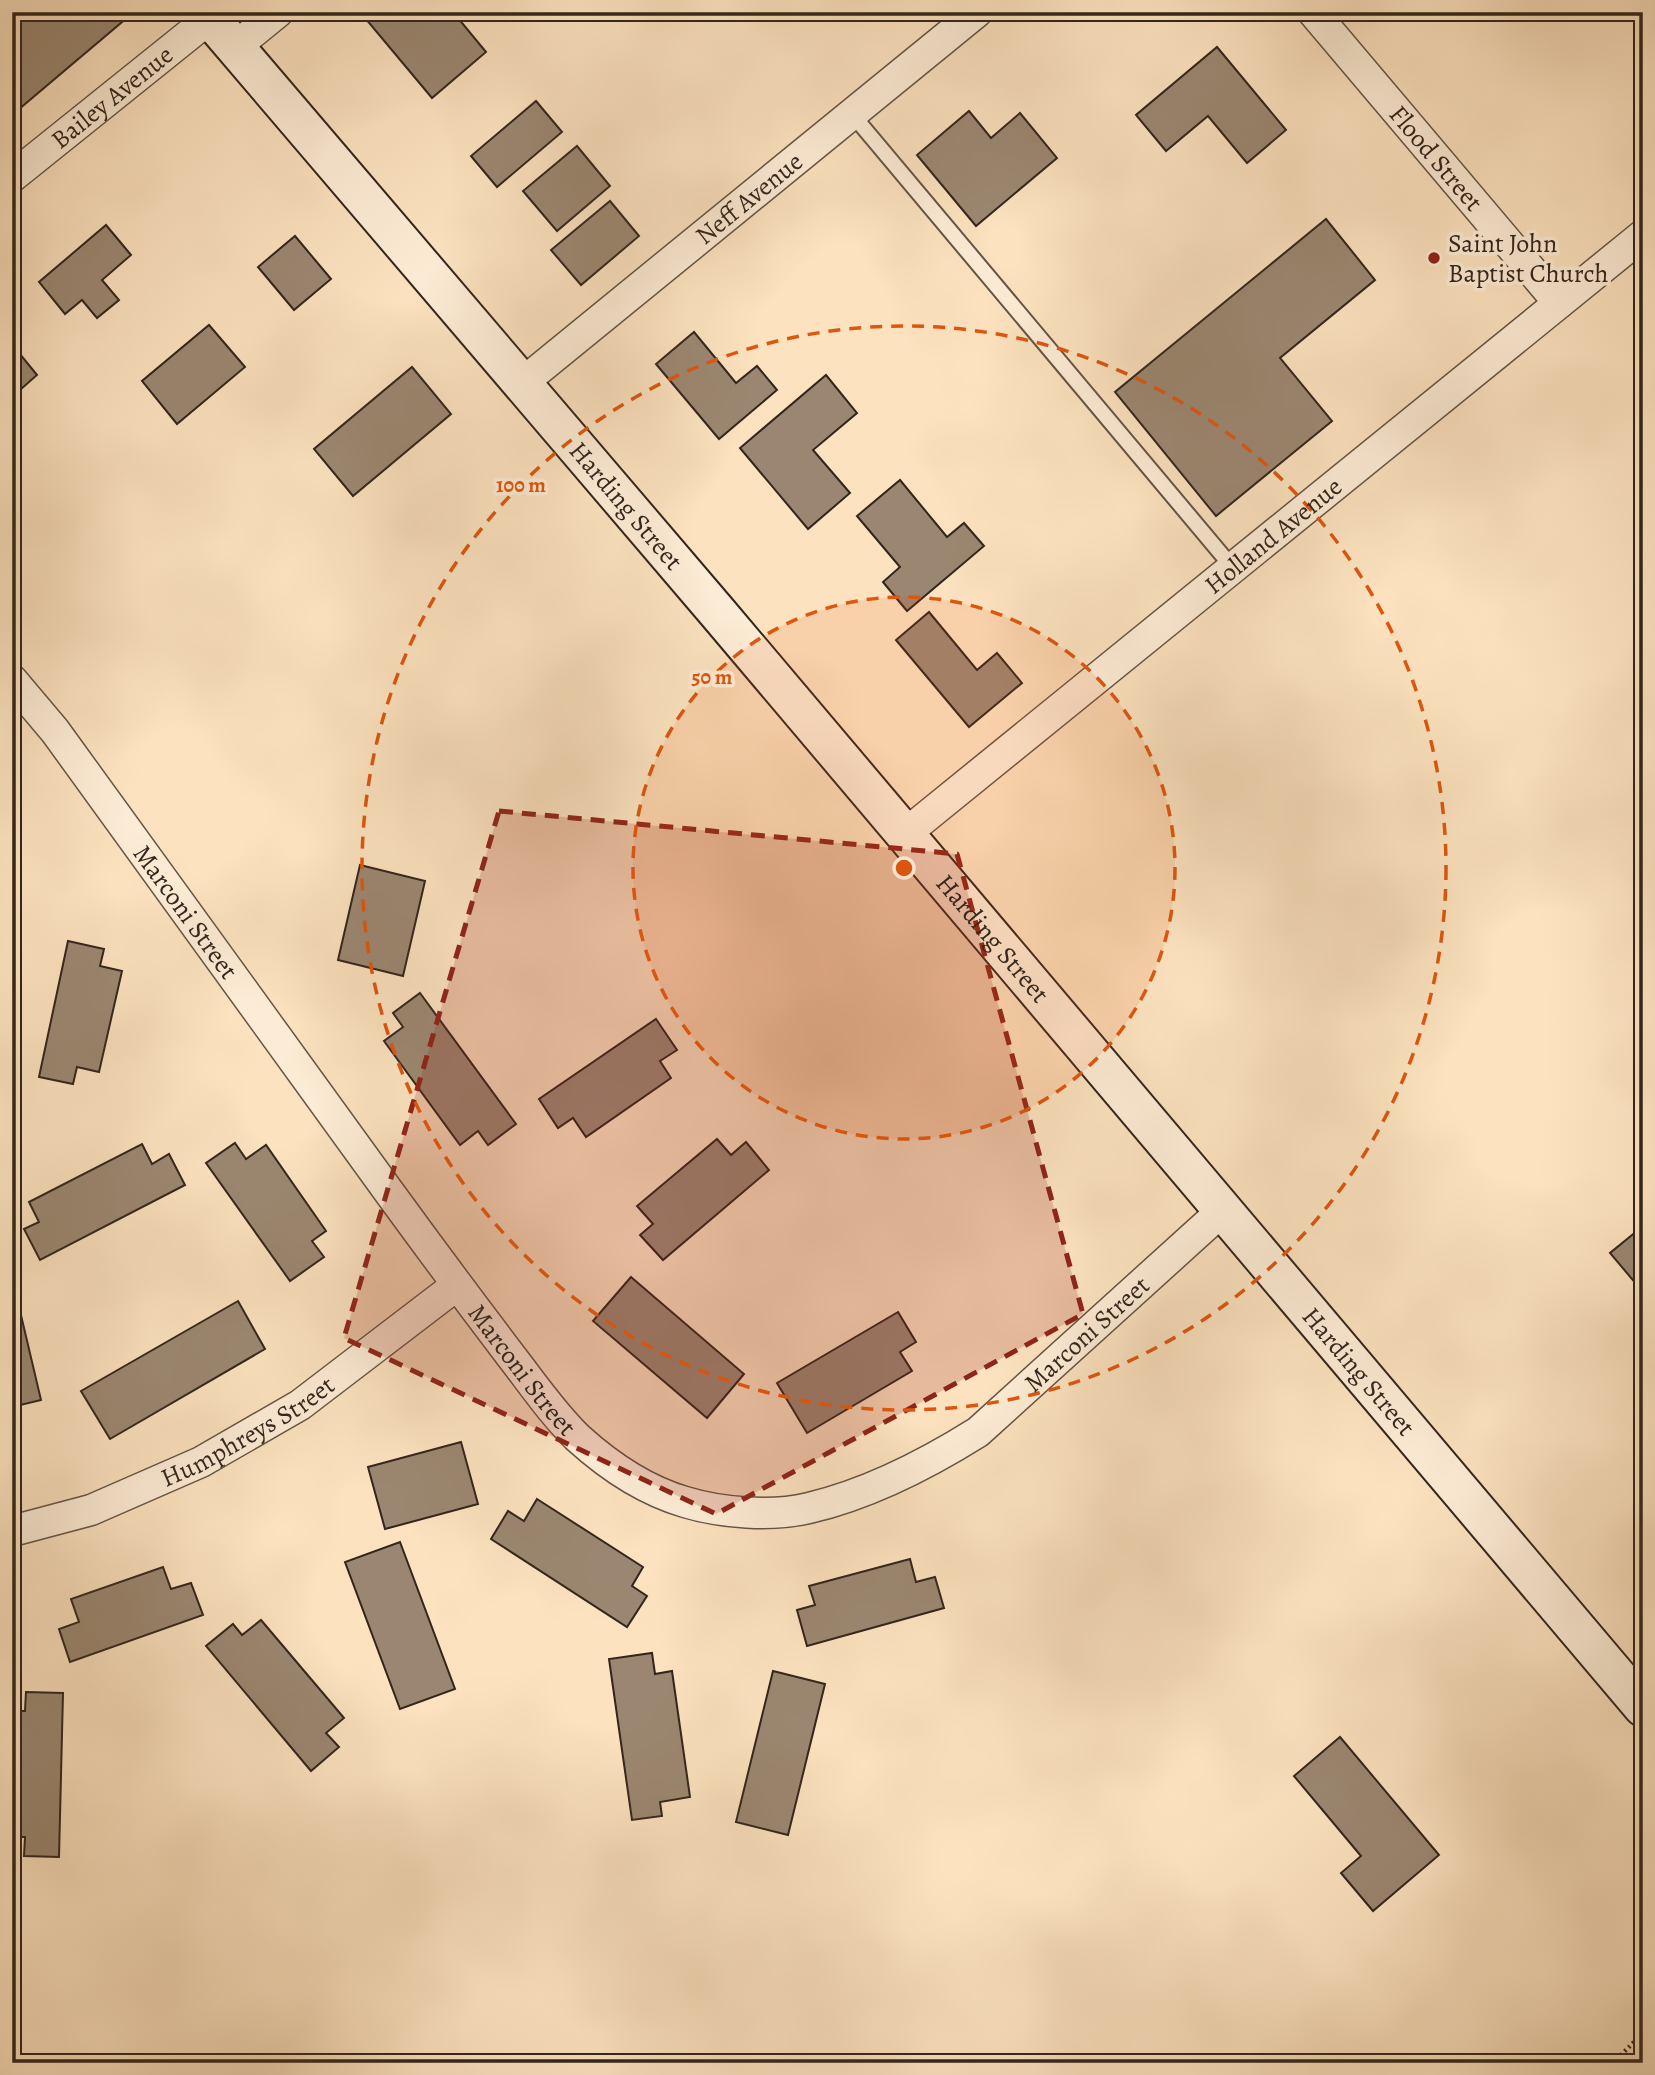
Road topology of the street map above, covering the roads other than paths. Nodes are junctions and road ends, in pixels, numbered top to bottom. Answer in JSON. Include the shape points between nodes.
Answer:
{"nodes":[{"id":1,"x":278,"y":12,"type":"edge"},
{"id":2,"x":977,"y":12,"type":"edge"},
{"id":3,"x":1313,"y":12,"type":"edge"},
{"id":4,"x":208,"y":15,"type":"edge"},
{"id":5,"x":236,"y":47,"type":"junction"},
{"id":6,"x":852,"y":114,"type":"junction"},
{"id":7,"x":12,"y":177,"type":"edge"},
{"id":8,"x":1643,"y":235,"type":"edge"},
{"id":9,"x":1559,"y":303,"type":"junction"},
{"id":10,"x":522,"y":384,"type":"junction"},
{"id":11,"x":1233,"y":568,"type":"junction"},
{"id":12,"x":12,"y":680,"type":"edge"},
{"id":13,"x":905,"y":834,"type":"junction"},
{"id":14,"x":1223,"y":1210,"type":"junction"},
{"id":15,"x":457,"y":1285,"type":"junction"},
{"id":16,"x":12,"y":1531,"type":"edge"},
{"id":17,"x":1643,"y":1707,"type":"edge"}],
"edges":[{"from":1,"to":5,"type":"street"},
{"from":2,"to":6,"type":"street","name":"Neff Avenue"},
{"from":3,"to":9,"type":"street","name":"Flood Street"},
{"from":4,"to":5,"type":"street","name":"Harding Street"},
{"from":4,"to":7,"type":"street","name":"Bailey Avenue"},
{"from":5,"to":10,"type":"street","name":"Harding Street"},
{"from":6,"to":10,"type":"street","name":"Neff Avenue"},
{"from":6,"to":11,"type":"lane"},
{"from":8,"to":9,"type":"street","name":"Holland Avenue"},
{"from":9,"to":11,"type":"street","name":"Holland Avenue"},
{"from":10,"to":13,"type":"street","name":"Harding Street"},
{"from":11,"to":13,"type":"street","name":"Holland Avenue"},
{"from":12,"to":15,"type":"street","name":"Marconi Street","via":[[54,731]]},
{"from":13,"to":14,"type":"street","name":"Harding Street"},
{"from":14,"to":15,"type":"street","name":"Marconi Street","via":[[978,1432],[877,1486],[791,1510],[743,1513],[710,1508],[629,1478],[576,1436]]},
{"from":14,"to":17,"type":"street","name":"Harding Street"},
{"from":15,"to":16,"type":"street","name":"Humphreys Street","via":[[300,1405],[201,1462],[91,1510]]}]}
